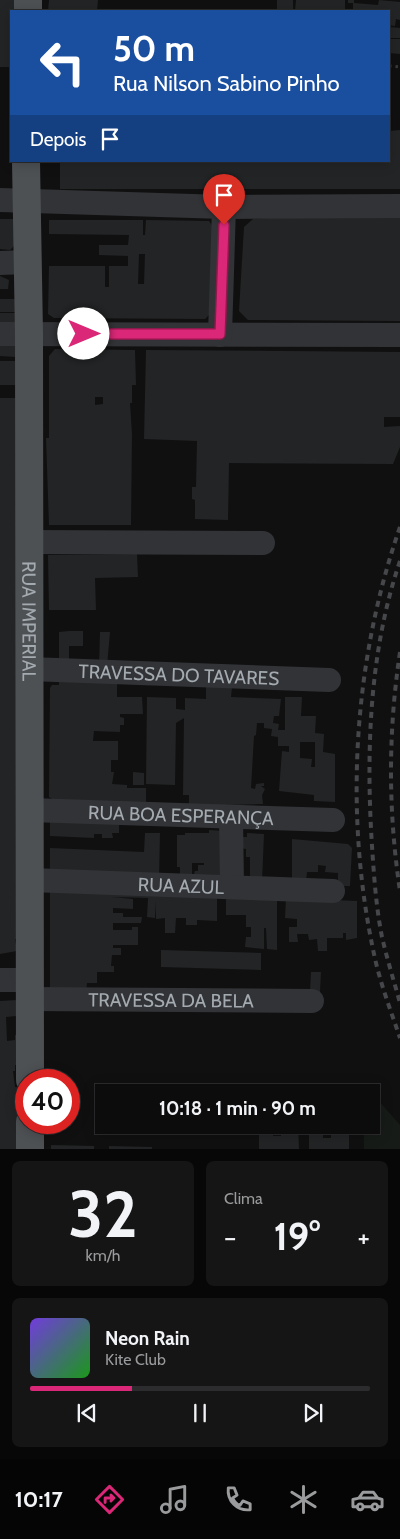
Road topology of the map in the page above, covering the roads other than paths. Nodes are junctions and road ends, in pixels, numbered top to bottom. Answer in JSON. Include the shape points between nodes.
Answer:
{"nodes":[{"id":1,"x":26,"y":162,"type":"edge"},
{"id":2,"x":12,"y":200,"type":"edge"},
{"id":3,"x":400,"y":206,"type":"edge"},
{"id":4,"x":224,"y":207,"type":"junction"},
{"id":5,"x":27,"y":262,"type":"junction"},
{"id":6,"x":0,"y":263,"type":"edge"},
{"id":7,"x":0,"y":334,"type":"edge"},
{"id":8,"x":29,"y":334,"type":"junction"},
{"id":9,"x":220,"y":334,"type":"junction"},
{"id":10,"x":400,"y":335,"type":"edge"},
{"id":11,"x":29,"y":542,"type":"junction"},
{"id":12,"x":263,"y":542,"type":"dead end"},
{"id":13,"x":30,"y":669,"type":"junction"},
{"id":14,"x":329,"y":680,"type":"dead end"},
{"id":15,"x":30,"y":810,"type":"junction"},
{"id":16,"x":231,"y":818,"type":"junction"},
{"id":17,"x":333,"y":820,"type":"dead end"},
{"id":18,"x":30,"y":880,"type":"junction"},
{"id":19,"x":232,"y":886,"type":"junction"},
{"id":20,"x":333,"y":891,"type":"dead end"},
{"id":21,"x":0,"y":980,"type":"edge"},
{"id":22,"x":30,"y":989,"type":"junction"},
{"id":23,"x":312,"y":1001,"type":"dead end"},
{"id":24,"x":30,"y":1069,"type":"edge"},
{"id":25,"x":30,"y":1134,"type":"edge"},
{"id":26,"x":30,"y":1149,"type":"edge"}],
"edges":[{"from":1,"to":2,"type":"main road","name":"RUA IMPERIAL"},
{"from":2,"to":4,"type":"street"},
{"from":2,"to":5,"type":"main road","name":"RUA IMPERIAL"},
{"from":3,"to":4,"type":"street"},
{"from":4,"to":9,"type":"street"},
{"from":5,"to":6,"type":"street"},
{"from":5,"to":8,"type":"main road","name":"RUA IMPERIAL"},
{"from":7,"to":8,"type":"street"},
{"from":8,"to":9,"type":"street"},
{"from":8,"to":11,"type":"main road","name":"RUA IMPERIAL"},
{"from":9,"to":10,"type":"street"},
{"from":11,"to":12,"type":"street"},
{"from":11,"to":13,"type":"main road","name":"RUA IMPERIAL"},
{"from":13,"to":14,"type":"street","name":"TRAVESSA DO TAVARES"},
{"from":13,"to":15,"type":"main road","name":"RUA IMPERIAL"},
{"from":15,"to":16,"type":"street","name":"RUA BOA ESPERANÇA"},
{"from":15,"to":18,"type":"main road","name":"RUA IMPERIAL"},
{"from":16,"to":17,"type":"street","name":"RUA BOA ESPERANÇA"},
{"from":16,"to":19,"type":"street"},
{"from":18,"to":19,"type":"street","name":"RUA AZUL"},
{"from":18,"to":22,"type":"main road","name":"RUA IMPERIAL"},
{"from":19,"to":20,"type":"street","name":"RUA AZUL"},
{"from":21,"to":22,"type":"street","name":"TRAVESSA DA BELA"},
{"from":22,"to":23,"type":"street","name":"TRAVESSA DA BELA"},
{"from":22,"to":24,"type":"main road","name":"RUA IMPERIAL"},
{"from":25,"to":26,"type":"main road"}]}
